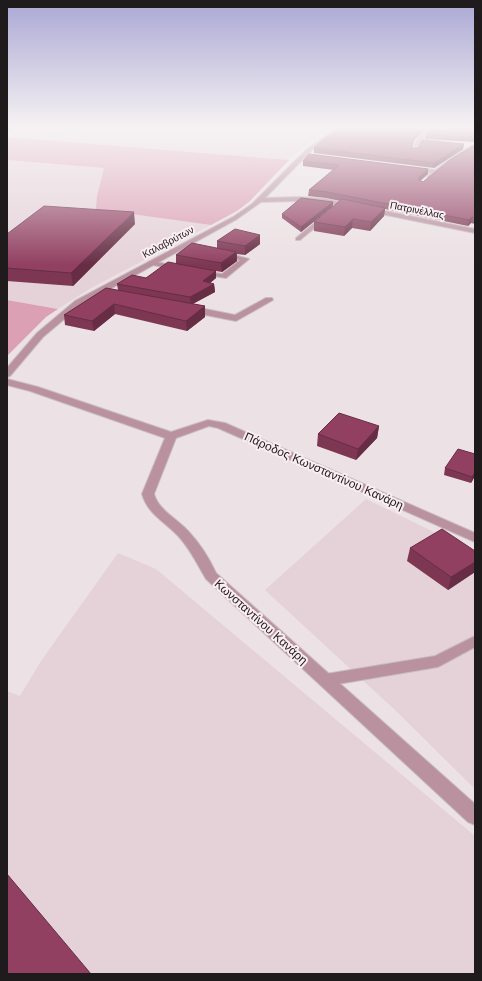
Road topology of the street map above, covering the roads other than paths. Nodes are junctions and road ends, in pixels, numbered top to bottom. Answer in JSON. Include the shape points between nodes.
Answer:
{"nodes":[{"id":1,"x":289,"y":174,"type":"edge"},
{"id":2,"x":433,"y":174,"type":"edge"},
{"id":3,"x":427,"y":180,"type":"edge"},
{"id":4,"x":260,"y":200,"type":"junction"},
{"id":5,"x":341,"y":204,"type":"junction"},
{"id":6,"x":335,"y":209,"type":"edge"},
{"id":7,"x":328,"y":214,"type":"edge"},
{"id":8,"x":475,"y":231,"type":"edge"},
{"id":9,"x":298,"y":239,"type":"dead end"},
{"id":10,"x":181,"y":246,"type":"junction"},
{"id":11,"x":196,"y":249,"type":"edge"},
{"id":12,"x":217,"y":253,"type":"edge"},
{"id":13,"x":150,"y":263,"type":"junction"},
{"id":14,"x":98,"y":292,"type":"junction"},
{"id":15,"x":114,"y":295,"type":"edge"},
{"id":16,"x":269,"y":300,"type":"dead end"},
{"id":17,"x":182,"y":308,"type":"edge"},
{"id":18,"x":7,"y":374,"type":"edge"},
{"id":19,"x":7,"y":382,"type":"edge"},
{"id":20,"x":171,"y":436,"type":"junction"},
{"id":21,"x":475,"y":538,"type":"edge"},
{"id":22,"x":475,"y":641,"type":"edge"},
{"id":23,"x":326,"y":680,"type":"junction"},
{"id":24,"x":475,"y":816,"type":"edge"}],
"edges":[{"from":1,"to":4,"type":"street","name":"Καλαβρύτων"},
{"from":2,"to":3,"type":"street"},
{"from":4,"to":5,"type":"street","name":"Πατρινέλλας","via":[[307,199]]},
{"from":4,"to":10,"type":"street","name":"Καλαβρύτων","via":[[235,218]]},
{"from":5,"to":6,"type":"lane"},
{"from":5,"to":8,"type":"street","name":"Πατρινέλλας"},
{"from":7,"to":9,"type":"lane"},
{"from":10,"to":11,"type":"lane"},
{"from":10,"to":13,"type":"street","name":"Καλαβρύτων"},
{"from":12,"to":13,"type":"lane","via":[[246,259],[222,276]]},
{"from":13,"to":14,"type":"street","name":"Καλαβρύτων"},
{"from":14,"to":15,"type":"street"},
{"from":14,"to":18,"type":"street","name":"Καλαβρύτων","via":[[78,303],[40,335]]},
{"from":16,"to":17,"type":"street","via":[[236,318]]},
{"from":19,"to":20,"type":"street","via":[[41,391]]},
{"from":20,"to":21,"type":"street","name":"Πάροδος Κωνσταντίνου Κανάρη","via":[[208,423],[221,425]]},
{"from":20,"to":23,"type":"street","name":"Κωνσταντίνου Κανάρη","via":[[148,494],[151,504],[184,534],[202,557],[211,576]]},
{"from":22,"to":23,"type":"lane","via":[[438,662]]},
{"from":23,"to":24,"type":"street","name":"Κωνσταντίνου Κανάρη"}]}
